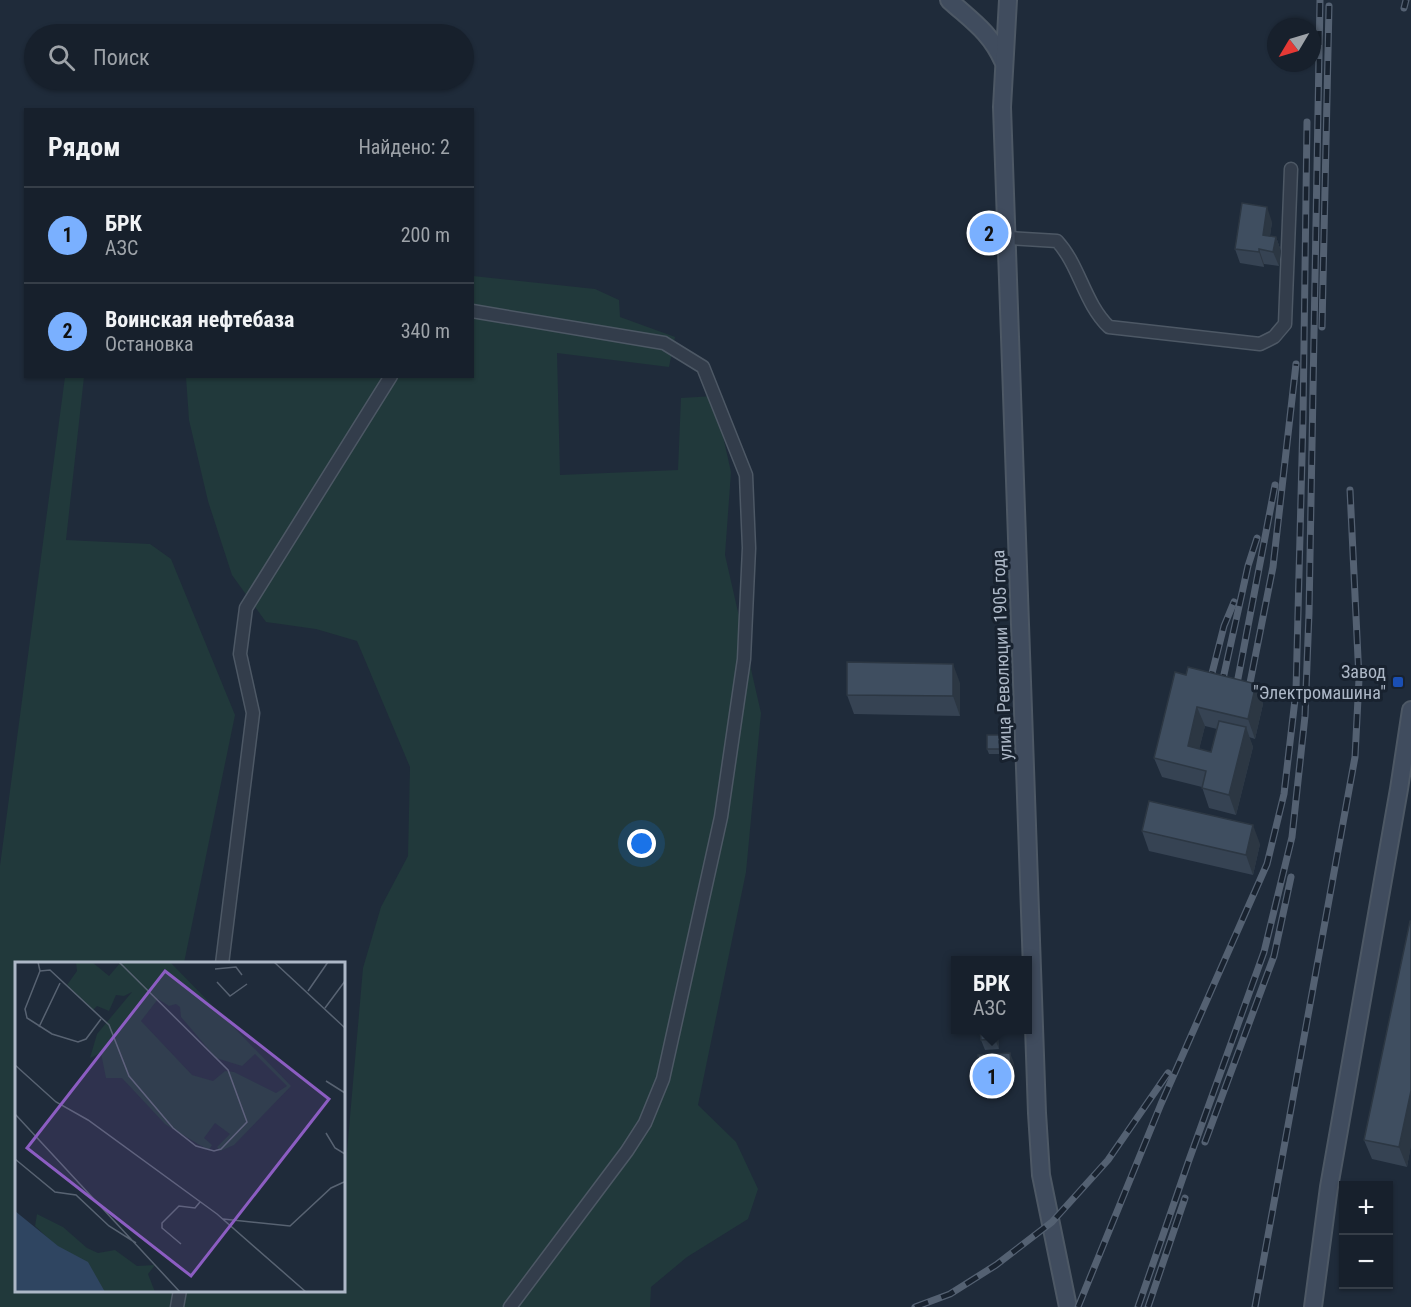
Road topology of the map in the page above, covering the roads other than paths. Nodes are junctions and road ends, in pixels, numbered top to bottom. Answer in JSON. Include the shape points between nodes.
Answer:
{"nodes":[{"id":1,"x":949,"y":0,"type":"edge"},
{"id":2,"x":1008,"y":0,"type":"edge"},
{"id":3,"x":1006,"y":22,"type":"junction"},
{"id":4,"x":982,"y":28,"type":"junction"},
{"id":5,"x":1004,"y":64,"type":"junction"},
{"id":6,"x":1291,"y":169,"type":"dead end"},
{"id":7,"x":1008,"y":238,"type":"junction"},
{"id":8,"x":474,"y":311,"type":"edge"},
{"id":9,"x":390,"y":378,"type":"edge"},
{"id":10,"x":1411,"y":711,"type":"edge"},
{"id":11,"x":1032,"y":956,"type":"edge"},
{"id":12,"x":222,"y":962,"type":"edge"},
{"id":13,"x":1032,"y":962,"type":"edge"},
{"id":14,"x":180,"y":1292,"type":"edge"},
{"id":15,"x":177,"y":1307,"type":"edge"},
{"id":16,"x":510,"y":1307,"type":"edge"},
{"id":17,"x":1068,"y":1307,"type":"edge"},
{"id":18,"x":1313,"y":1307,"type":"edge"}],
"edges":[{"from":1,"to":4,"type":"main road"},
{"from":2,"to":3,"type":"main road","name":"улица Революции 1905 года"},
{"from":3,"to":4,"type":"main road"},
{"from":3,"to":5,"type":"main road","name":"улица Революции 1905 года"},
{"from":4,"to":5,"type":"main road"},
{"from":5,"to":7,"type":"main road","name":"улица Революции 1905 года"},
{"from":6,"to":7,"type":"street","via":[[1285,324],[1274,337],[1260,344],[1109,327],[1100,319],[1057,241]]},
{"from":7,"to":11,"type":"main road","name":"улица Революции 1905 года"},
{"from":8,"to":16,"type":"street","via":[[664,343],[703,367],[746,475],[749,548],[744,659],[721,817],[663,1079],[645,1123],[627,1151]]},
{"from":9,"to":12,"type":"street","via":[[246,608],[240,654],[253,713]]},
{"from":10,"to":18,"type":"main road","via":[[1329,1187]]},
{"from":13,"to":17,"type":"main road","name":"улица Революции 1905 года","via":[[1041,1175]]},
{"from":14,"to":15,"type":"street"}]}
